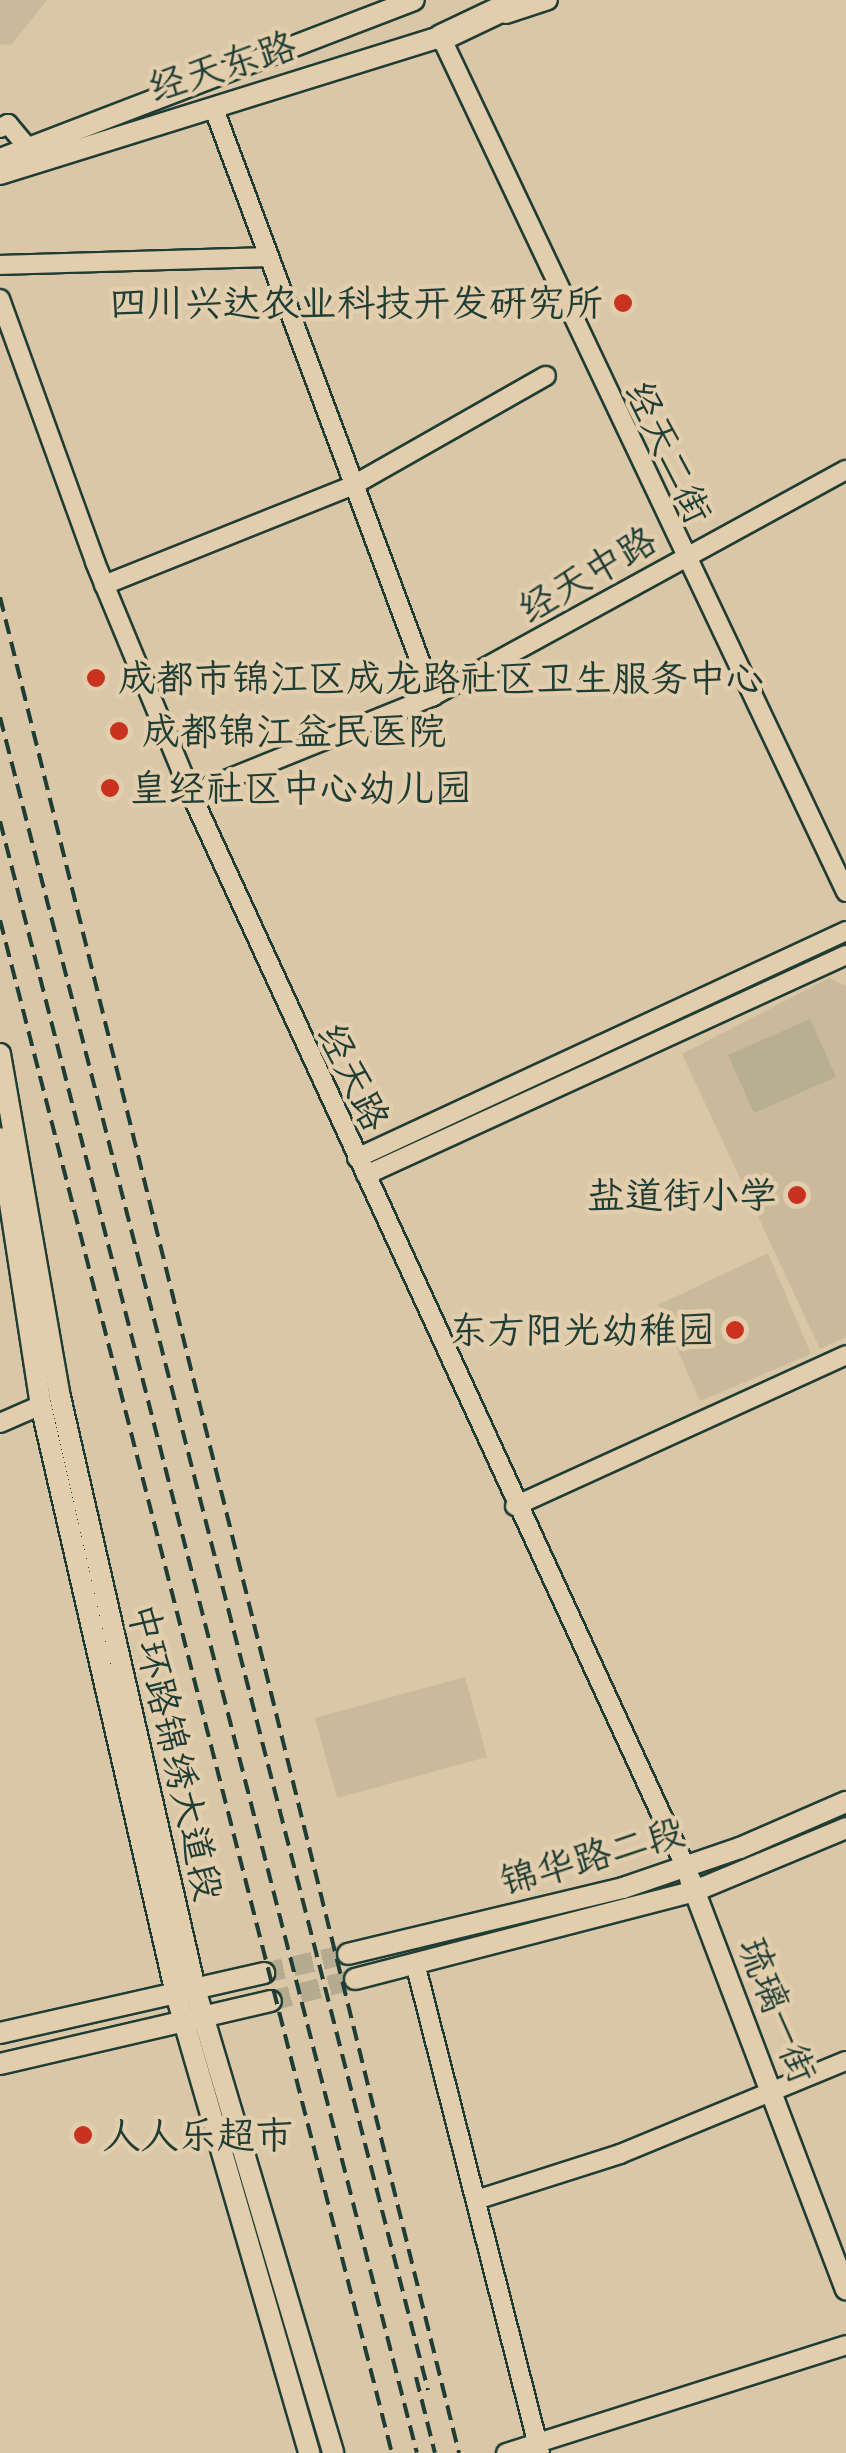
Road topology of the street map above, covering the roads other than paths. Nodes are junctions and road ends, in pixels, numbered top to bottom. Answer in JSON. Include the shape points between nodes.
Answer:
{"nodes":[{"id":1,"x":414,"y":0,"type":"edge"},
{"id":2,"x":518,"y":0,"type":"edge"},
{"id":3,"x":548,"y":0,"type":"edge"},
{"id":4,"x":441,"y":37,"type":"junction"},
{"id":5,"x":214,"y":108,"type":"junction"},
{"id":6,"x":0,"y":128,"type":"edge"},
{"id":7,"x":28,"y":148,"type":"junction"},
{"id":8,"x":0,"y":158,"type":"edge"},
{"id":9,"x":0,"y":174,"type":"edge"},
{"id":10,"x":269,"y":256,"type":"junction"},
{"id":11,"x":0,"y":265,"type":"edge"},
{"id":12,"x":0,"y":298,"type":"edge"},
{"id":13,"x":546,"y":376,"type":"dead end"},
{"id":14,"x":846,"y":470,"type":"edge"},
{"id":15,"x":352,"y":486,"type":"junction"},
{"id":16,"x":682,"y":556,"type":"junction"},
{"id":17,"x":104,"y":585,"type":"junction"},
{"id":18,"x":433,"y":696,"type":"junction"},
{"id":19,"x":191,"y":794,"type":"junction"},
{"id":20,"x":846,"y":892,"type":"edge"},
{"id":21,"x":846,"y":931,"type":"edge"},
{"id":22,"x":846,"y":954,"type":"edge"},
{"id":23,"x":0,"y":1054,"type":"edge"},
{"id":24,"x":0,"y":1138,"type":"edge"},
{"id":25,"x":361,"y":1166,"type":"junction"},
{"id":26,"x":846,"y":1355,"type":"edge"},
{"id":27,"x":41,"y":1405,"type":"junction"},
{"id":28,"x":0,"y":1423,"type":"edge"},
{"id":29,"x":515,"y":1506,"type":"junction"},
{"id":30,"x":846,"y":1802,"type":"edge"},
{"id":31,"x":846,"y":1828,"type":"edge"},
{"id":32,"x":686,"y":1868,"type":"junction"},
{"id":33,"x":695,"y":1892,"type":"junction"},
{"id":34,"x":348,"y":1954,"type":"tunnel mouth"},
{"id":35,"x":415,"y":1963,"type":"junction"},
{"id":36,"x":264,"y":1973,"type":"tunnel mouth"},
{"id":37,"x":355,"y":1979,"type":"tunnel mouth"},
{"id":38,"x":186,"y":1992,"type":"junction"},
{"id":39,"x":271,"y":2001,"type":"tunnel mouth"},
{"id":40,"x":195,"y":2022,"type":"junction"},
{"id":41,"x":0,"y":2033,"type":"edge"},
{"id":42,"x":846,"y":2061,"type":"edge"},
{"id":43,"x":0,"y":2064,"type":"edge"},
{"id":44,"x":772,"y":2094,"type":"junction"},
{"id":45,"x":476,"y":2200,"type":"junction"},
{"id":46,"x":846,"y":2289,"type":"edge"},
{"id":47,"x":846,"y":2346,"type":"edge"},
{"id":48,"x":539,"y":2447,"type":"edge"},
{"id":49,"x":309,"y":2453,"type":"edge"},
{"id":50,"x":334,"y":2453,"type":"edge"},
{"id":51,"x":506,"y":2453,"type":"edge"}],
"edges":[{"from":1,"to":7,"type":"main road","name":"经天东路"},
{"from":2,"to":4,"type":"highway","name":"经天东路"},
{"from":3,"to":4,"type":"street"},
{"from":4,"to":5,"type":"main road","name":"经天东路"},
{"from":4,"to":16,"type":"street","name":"经天二街"},
{"from":5,"to":9,"type":"main road","name":"经天东路"},
{"from":5,"to":10,"type":"street"},
{"from":6,"to":7,"type":"street","via":[[8,124]]},
{"from":7,"to":8,"type":"main road","name":"经天东路"},
{"from":10,"to":11,"type":"street"},
{"from":10,"to":15,"type":"street"},
{"from":12,"to":17,"type":"street","name":"经天路"},
{"from":13,"to":15,"type":"street"},
{"from":14,"to":16,"type":"street","name":"经天中路"},
{"from":15,"to":17,"type":"street"},
{"from":15,"to":18,"type":"street"},
{"from":16,"to":18,"type":"street","name":"经天中路"},
{"from":16,"to":20,"type":"street","name":"经天二街"},
{"from":17,"to":19,"type":"street","name":"经天路"},
{"from":18,"to":19,"type":"street","name":"经天中路"},
{"from":19,"to":25,"type":"street","name":"经天路"},
{"from":21,"to":25,"type":"street"},
{"from":22,"to":25,"type":"street"},
{"from":23,"to":38,"type":"main road","name":"中环路锦绣大道段","via":[[60,1397]]},
{"from":24,"to":27,"type":"main road","name":"中环路锦绣大道段"},
{"from":25,"to":29,"type":"street","name":"经天路"},
{"from":26,"to":29,"type":"street"},
{"from":27,"to":28,"type":"street"},
{"from":27,"to":38,"type":"main road","name":"中环路锦绣大道段"},
{"from":29,"to":32,"type":"street","name":"经天路"},
{"from":30,"to":32,"type":"main road","name":"锦华路二段"},
{"from":31,"to":33,"type":"main road","name":"锦华路二段"},
{"from":32,"to":33,"type":"main road","name":"琉璃一街"},
{"from":32,"to":34,"type":"main road","name":"锦华路二段"},
{"from":33,"to":35,"type":"main road","name":"锦华路二段"},
{"from":33,"to":44,"type":"main road","name":"琉璃一街"},
{"from":35,"to":37,"type":"main road","name":"锦华路二段"},
{"from":35,"to":45,"type":"street"},
{"from":36,"to":38,"type":"main road"},
{"from":38,"to":40,"type":"main road","name":"中环路锦绣大道段"},
{"from":38,"to":41,"type":"main road"},
{"from":39,"to":40,"type":"main road"},
{"from":40,"to":43,"type":"main road"},
{"from":40,"to":49,"type":"main road","name":"中环路锦绣大道段"},
{"from":40,"to":50,"type":"main road","name":"中环路锦绣大道段"},
{"from":42,"to":44,"type":"street"},
{"from":44,"to":45,"type":"street"},
{"from":44,"to":46,"type":"main road","name":"琉璃一街"},
{"from":45,"to":48,"type":"street"},
{"from":47,"to":48,"type":"street"},
{"from":48,"to":51,"type":"street"}]}
